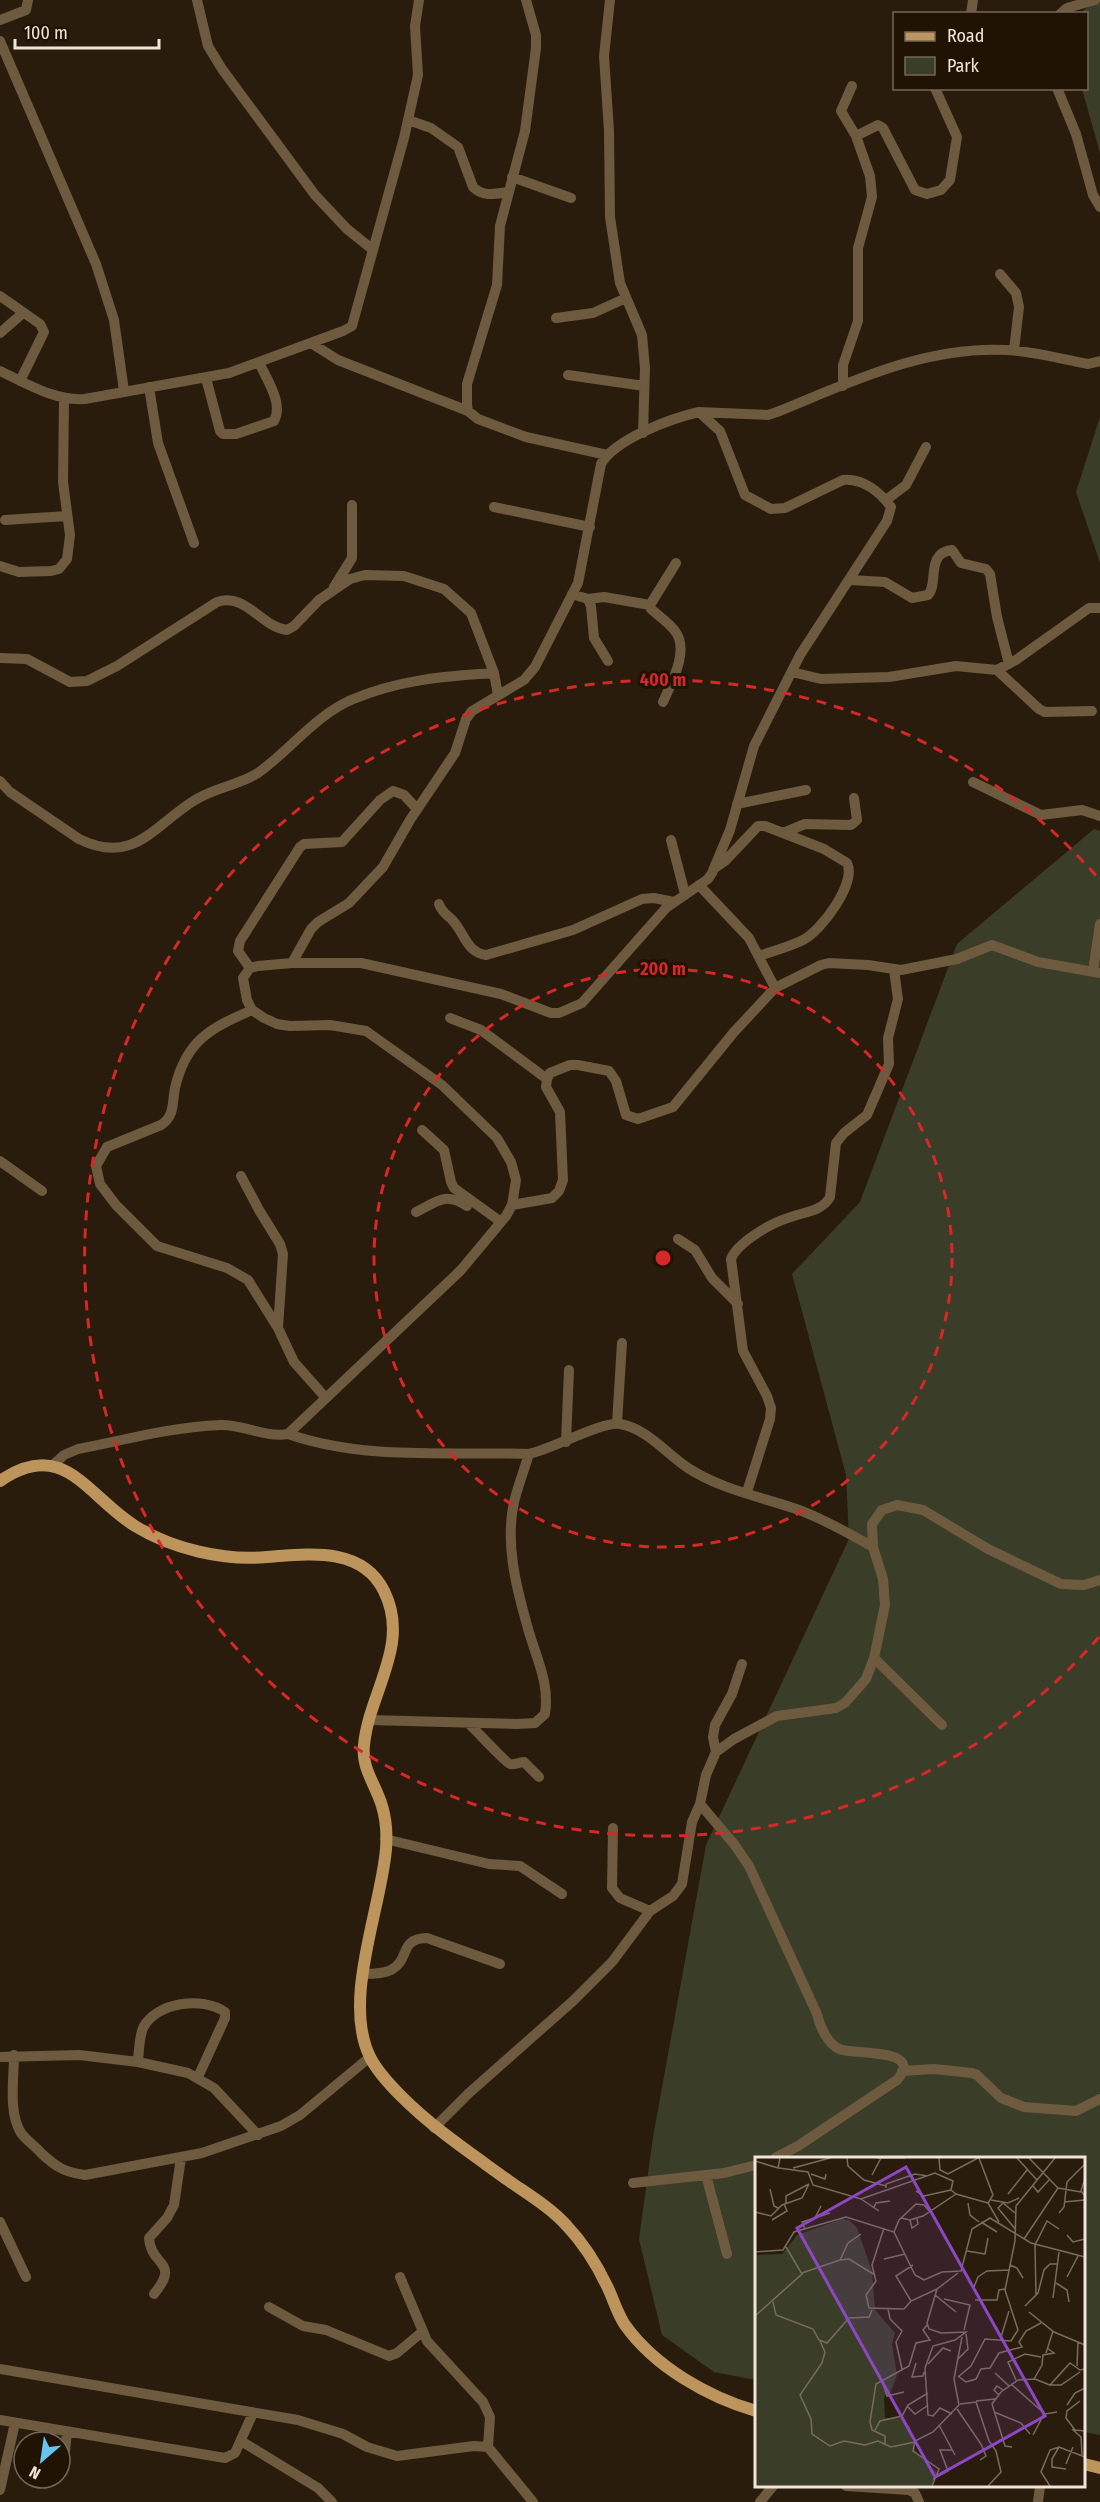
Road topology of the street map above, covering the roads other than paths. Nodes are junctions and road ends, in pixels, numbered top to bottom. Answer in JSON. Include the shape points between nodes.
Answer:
{"nodes":[{"id":1,"x":28,"y":0,"type":"edge"},
{"id":2,"x":197,"y":0,"type":"edge"},
{"id":3,"x":419,"y":0,"type":"edge"},
{"id":4,"x":526,"y":0,"type":"edge"},
{"id":5,"x":610,"y":0,"type":"edge"},
{"id":6,"x":1095,"y":0,"type":"edge"},
{"id":7,"x":1063,"y":12,"type":"edge"},
{"id":8,"x":0,"y":20,"type":"edge"},
{"id":9,"x":0,"y":41,"type":"edge"},
{"id":10,"x":852,"y":86,"type":"dead end"},
{"id":11,"x":936,"y":90,"type":"edge"},
{"id":12,"x":1058,"y":90,"type":"edge"},
{"id":13,"x":408,"y":120,"type":"junction"},
{"id":14,"x":856,"y":136,"type":"junction"},
{"id":15,"x":512,"y":177,"type":"junction"},
{"id":16,"x":508,"y":192,"type":"junction"},
{"id":17,"x":571,"y":198,"type":"dead end"},
{"id":18,"x":1100,"y":207,"type":"edge"},
{"id":19,"x":372,"y":249,"type":"junction"},
{"id":20,"x":1000,"y":274,"type":"dead end"},
{"id":21,"x":0,"y":296,"type":"edge"},
{"id":22,"x":626,"y":298,"type":"junction"},
{"id":23,"x":23,"y":313,"type":"junction"},
{"id":24,"x":556,"y":318,"type":"dead end"},
{"id":25,"x":0,"y":333,"type":"edge"},
{"id":26,"x":311,"y":343,"type":"junction"},
{"id":27,"x":1014,"y":350,"type":"junction"},
{"id":28,"x":1100,"y":361,"type":"edge"},
{"id":29,"x":259,"y":362,"type":"junction"},
{"id":30,"x":0,"y":371,"type":"edge"},
{"id":31,"x":568,"y":375,"type":"dead end"},
{"id":32,"x":206,"y":378,"type":"junction"},
{"id":33,"x":20,"y":381,"type":"junction"},
{"id":34,"x":644,"y":386,"type":"junction"},
{"id":35,"x":843,"y":386,"type":"junction"},
{"id":36,"x":148,"y":387,"type":"junction"},
{"id":37,"x":124,"y":392,"type":"junction"},
{"id":38,"x":64,"y":399,"type":"junction"},
{"id":39,"x":468,"y":411,"type":"junction"},
{"id":40,"x":699,"y":412,"type":"junction"},
{"id":41,"x":643,"y":433,"type":"junction"},
{"id":42,"x":926,"y":447,"type":"dead end"},
{"id":43,"x":607,"y":455,"type":"junction"},
{"id":44,"x":886,"y":500,"type":"junction"},
{"id":45,"x":352,"y":505,"type":"dead end"},
{"id":46,"x":494,"y":507,"type":"dead end"},
{"id":47,"x":67,"y":516,"type":"junction"},
{"id":48,"x":5,"y":520,"type":"dead end"},
{"id":49,"x":590,"y":527,"type":"junction"},
{"id":50,"x":194,"y":543,"type":"dead end"},
{"id":51,"x":349,"y":563,"type":"junction"},
{"id":52,"x":676,"y":563,"type":"dead end"},
{"id":53,"x":0,"y":566,"type":"edge"},
{"id":54,"x":358,"y":576,"type":"junction"},
{"id":55,"x":850,"y":580,"type":"junction"},
{"id":56,"x":332,"y":592,"type":"junction"},
{"id":57,"x":572,"y":594,"type":"junction"},
{"id":58,"x":588,"y":599,"type":"junction"},
{"id":59,"x":650,"y":605,"type":"junction"},
{"id":60,"x":1100,"y":608,"type":"edge"},
{"id":61,"x":0,"y":658,"type":"edge"},
{"id":62,"x":608,"y":661,"type":"dead end"},
{"id":63,"x":1009,"y":664,"type":"junction"},
{"id":64,"x":997,"y":670,"type":"junction"},
{"id":65,"x":792,"y":672,"type":"junction"},
{"id":66,"x":494,"y":673,"type":"junction"},
{"id":67,"x":498,"y":694,"type":"junction"},
{"id":68,"x":663,"y":702,"type":"dead end"},
{"id":69,"x":1092,"y":711,"type":"dead end"},
{"id":70,"x":973,"y":782,"type":"dead end"},
{"id":71,"x":1,"y":786,"type":"edge"},
{"id":72,"x":806,"y":790,"type":"dead end"},
{"id":73,"x":854,"y":798,"type":"dead end"},
{"id":74,"x":737,"y":804,"type":"junction"},
{"id":75,"x":417,"y":809,"type":"junction"},
{"id":76,"x":1100,"y":816,"type":"edge"},
{"id":77,"x":783,"y":833,"type":"junction"},
{"id":78,"x":671,"y":840,"type":"dead end"},
{"id":79,"x":714,"y":868,"type":"junction"},
{"id":80,"x":699,"y":885,"type":"junction"},
{"id":81,"x":685,"y":894,"type":"junction"},
{"id":82,"x":674,"y":902,"type":"junction"},
{"id":83,"x":439,"y":904,"type":"dead end"},
{"id":84,"x":1100,"y":924,"type":"edge"},
{"id":85,"x":759,"y":956,"type":"junction"},
{"id":86,"x":292,"y":963,"type":"junction"},
{"id":87,"x":250,"y":968,"type":"junction"},
{"id":88,"x":894,"y":970,"type":"junction"},
{"id":89,"x":1096,"y":972,"type":"edge"},
{"id":90,"x":775,"y":988,"type":"junction"},
{"id":91,"x":252,"y":1010,"type":"junction"},
{"id":92,"x":450,"y":1018,"type":"dead end"},
{"id":93,"x":547,"y":1079,"type":"junction"},
{"id":94,"x":422,"y":1130,"type":"dead end"},
{"id":95,"x":0,"y":1161,"type":"edge"},
{"id":96,"x":241,"y":1176,"type":"dead end"},
{"id":97,"x":42,"y":1191,"type":"dead end"},
{"id":98,"x":512,"y":1205,"type":"junction"},
{"id":99,"x":480,"y":1207,"type":"junction"},
{"id":100,"x":417,"y":1212,"type":"dead end"},
{"id":101,"x":501,"y":1222,"type":"junction"},
{"id":102,"x":678,"y":1239,"type":"dead end"},
{"id":103,"x":738,"y":1304,"type":"junction"},
{"id":104,"x":278,"y":1328,"type":"junction"},
{"id":105,"x":622,"y":1343,"type":"dead end"},
{"id":106,"x":569,"y":1370,"type":"dead end"},
{"id":107,"x":325,"y":1397,"type":"junction"},
{"id":108,"x":617,"y":1423,"type":"junction"},
{"id":109,"x":288,"y":1434,"type":"junction"},
{"id":110,"x":566,"y":1442,"type":"junction"},
{"id":111,"x":529,"y":1454,"type":"junction"},
{"id":112,"x":53,"y":1466,"type":"junction"},
{"id":113,"x":0,"y":1481,"type":"edge"},
{"id":114,"x":747,"y":1492,"type":"junction"},
{"id":115,"x":873,"y":1547,"type":"junction"},
{"id":116,"x":1100,"y":1580,"type":"edge"},
{"id":117,"x":874,"y":1658,"type":"junction"},
{"id":118,"x":742,"y":1665,"type":"dead end"},
{"id":119,"x":369,"y":1720,"type":"junction"},
{"id":120,"x":468,"y":1723,"type":"junction"},
{"id":121,"x":942,"y":1725,"type":"dead end"},
{"id":122,"x":716,"y":1752,"type":"junction"},
{"id":123,"x":538,"y":1777,"type":"dead end"},
{"id":124,"x":700,"y":1804,"type":"junction"},
{"id":125,"x":613,"y":1828,"type":"dead end"},
{"id":126,"x":386,"y":1839,"type":"junction"},
{"id":127,"x":562,"y":1894,"type":"dead end"},
{"id":128,"x":650,"y":1911,"type":"junction"},
{"id":129,"x":500,"y":1964,"type":"dead end"},
{"id":130,"x":363,"y":1974,"type":"junction"},
{"id":131,"x":14,"y":2055,"type":"junction"},
{"id":132,"x":0,"y":2056,"type":"edge"},
{"id":133,"x":370,"y":2057,"type":"junction"},
{"id":134,"x":138,"y":2062,"type":"junction"},
{"id":135,"x":902,"y":2071,"type":"junction"},
{"id":136,"x":198,"y":2077,"type":"junction"},
{"id":137,"x":1100,"y":2099,"type":"edge"},
{"id":138,"x":434,"y":2128,"type":"junction"},
{"id":139,"x":258,"y":2135,"type":"junction"},
{"id":140,"x":776,"y":2157,"type":"edge"},
{"id":141,"x":181,"y":2158,"type":"junction"},
{"id":142,"x":755,"y":2165,"type":"edge"},
{"id":143,"x":706,"y":2175,"type":"junction"},
{"id":144,"x":633,"y":2183,"type":"dead end"},
{"id":145,"x":0,"y":2222,"type":"edge"},
{"id":146,"x":727,"y":2254,"type":"dead end"},
{"id":147,"x":26,"y":2277,"type":"dead end"},
{"id":148,"x":400,"y":2277,"type":"dead end"},
{"id":149,"x":154,"y":2294,"type":"dead end"},
{"id":150,"x":268,"y":2307,"type":"dead end"},
{"id":151,"x":422,"y":2332,"type":"junction"},
{"id":152,"x":0,"y":2369,"type":"edge"},
{"id":153,"x":755,"y":2411,"type":"edge"},
{"id":154,"x":253,"y":2414,"type":"junction"},
{"id":155,"x":0,"y":2420,"type":"edge"},
{"id":156,"x":15,"y":2423,"type":"junction"},
{"id":157,"x":55,"y":2430,"type":"edge"},
{"id":158,"x":72,"y":2433,"type":"edge"},
{"id":159,"x":241,"y":2441,"type":"junction"},
{"id":160,"x":488,"y":2447,"type":"junction"},
{"id":161,"x":1085,"y":2464,"type":"edge"},
{"id":162,"x":1100,"y":2468,"type":"edge"},
{"id":163,"x":772,"y":2487,"type":"edge"},
{"id":164,"x":862,"y":2487,"type":"edge"},
{"id":165,"x":1040,"y":2487,"type":"edge"},
{"id":166,"x":0,"y":2490,"type":"edge"},
{"id":167,"x":921,"y":2501,"type":"edge"},
{"id":168,"x":332,"y":2502,"type":"edge"},
{"id":169,"x":533,"y":2502,"type":"edge"},
{"id":170,"x":760,"y":2502,"type":"edge"},
{"id":171,"x":1038,"y":2502,"type":"edge"}],
"edges":[{"from":1,"to":8,"type":"street","via":[[26,10]]},
{"from":2,"to":19,"type":"street","via":[[208,46],[222,69],[315,195]]},
{"from":3,"to":13,"type":"street","via":[[415,26],[418,75]]},
{"from":4,"to":15,"type":"street","via":[[536,48],[525,131]]},
{"from":5,"to":22,"type":"street","via":[[604,56],[609,208],[620,283]]},
{"from":6,"to":7,"type":"street"},
{"from":9,"to":37,"type":"street","via":[[96,264],[114,320]]},
{"from":10,"to":14,"type":"street","via":[[841,111]]},
{"from":11,"to":14,"type":"street","via":[[957,137],[950,180],[941,190],[927,194],[915,190],[883,128],[871,127]]},
{"from":12,"to":18,"type":"street"},
{"from":13,"to":16,"type":"street","via":[[431,128],[458,147],[478,191]]},
{"from":13,"to":19,"type":"street"},
{"from":14,"to":35,"type":"street","via":[[870,176],[872,197],[858,248],[858,321],[843,365]]},
{"from":15,"to":16,"type":"street"},
{"from":15,"to":17,"type":"street"},
{"from":16,"to":39,"type":"street","via":[[500,226],[497,285],[467,384]]},
{"from":19,"to":26,"type":"street","via":[[351,326]]},
{"from":20,"to":27,"type":"street","via":[[1018,299]]},
{"from":21,"to":23,"type":"street"},
{"from":22,"to":24,"type":"street","via":[[593,313]]},
{"from":22,"to":34,"type":"street","via":[[642,335]]},
{"from":23,"to":25,"type":"street"},
{"from":23,"to":33,"type":"street","via":[[40,324],[44,332]]},
{"from":26,"to":29,"type":"street"},
{"from":26,"to":39,"type":"street","via":[[338,360]]},
{"from":27,"to":28,"type":"street","via":[[1088,364]]},
{"from":27,"to":35,"type":"street","via":[[963,351],[919,358]]},
{"from":29,"to":32,"type":"street"},
{"from":29,"to":32,"type":"street","via":[[279,410],[274,421],[236,434],[220,431]]},
{"from":30,"to":33,"type":"street"},
{"from":31,"to":34,"type":"street"},
{"from":32,"to":36,"type":"street"},
{"from":33,"to":38,"type":"street"},
{"from":34,"to":41,"type":"street"},
{"from":35,"to":40,"type":"street","via":[[768,414]]},
{"from":36,"to":37,"type":"street"},
{"from":36,"to":50,"type":"street","via":[[158,443]]},
{"from":37,"to":38,"type":"street"},
{"from":38,"to":47,"type":"street","via":[[63,482]]},
{"from":39,"to":43,"type":"street","via":[[478,419],[526,437]]},
{"from":40,"to":41,"type":"street"},
{"from":40,"to":44,"type":"street","via":[[720,431],[745,495],[771,509],[785,508],[852,479]]},
{"from":41,"to":43,"type":"street"},
{"from":42,"to":44,"type":"street","via":[[906,484]]},
{"from":43,"to":49,"type":"street","via":[[598,476]]},
{"from":44,"to":55,"type":"street","via":[[891,507],[887,521]]},
{"from":45,"to":51,"type":"street","via":[[353,552]]},
{"from":46,"to":49,"type":"street"},
{"from":47,"to":48,"type":"street"},
{"from":47,"to":53,"type":"street","via":[[69,542],[66,559],[59,569],[28,573]]},
{"from":49,"to":57,"type":"street","via":[[582,571]]},
{"from":51,"to":54,"type":"street"},
{"from":51,"to":56,"type":"street"},
{"from":52,"to":59,"type":"street"},
{"from":54,"to":56,"type":"street"},
{"from":54,"to":66,"type":"street","via":[[404,576],[454,596],[475,620]]},
{"from":55,"to":63,"type":"street","via":[[885,582],[912,598],[928,595],[934,565],[952,550],[961,563],[986,569],[990,574]]},
{"from":55,"to":65,"type":"street"},
{"from":56,"to":61,"type":"street","via":[[287,630],[239,602],[225,599],[117,666],[81,682],[70,682],[27,659]]},
{"from":57,"to":58,"type":"street"},
{"from":57,"to":67,"type":"street","via":[[530,674]]},
{"from":58,"to":59,"type":"street","via":[[604,597]]},
{"from":58,"to":62,"type":"street","via":[[594,638]]},
{"from":59,"to":68,"type":"street","via":[[675,630],[679,642],[680,662]]},
{"from":60,"to":63,"type":"street","via":[[1089,608]]},
{"from":63,"to":64,"type":"street"},
{"from":64,"to":65,"type":"street","via":[[956,666],[889,677],[821,679]]},
{"from":64,"to":69,"type":"street","via":[[1045,712]]},
{"from":65,"to":74,"type":"street","via":[[754,747]]},
{"from":66,"to":67,"type":"street"},
{"from":66,"to":71,"type":"street","via":[[430,677],[347,702],[260,771],[194,800],[150,835],[125,848],[89,844]]},
{"from":67,"to":75,"type":"street","via":[[466,719],[454,753]]},
{"from":70,"to":76,"type":"street","via":[[1041,815],[1082,810]]},
{"from":72,"to":74,"type":"street"},
{"from":73,"to":77,"type":"street","via":[[857,820],[851,825],[805,824]]},
{"from":74,"to":79,"type":"street"},
{"from":75,"to":86,"type":"street","via":[[374,877],[349,903],[311,929]]},
{"from":75,"to":87,"type":"street","via":[[404,795],[393,791],[342,842],[300,847],[240,941],[238,951]]},
{"from":77,"to":79,"type":"street","via":[[758,826]]},
{"from":77,"to":85,"type":"street","via":[[842,859],[850,872],[841,900],[809,936]]},
{"from":78,"to":81,"type":"street"},
{"from":79,"to":80,"type":"street"},
{"from":80,"to":81,"type":"street"},
{"from":80,"to":85,"type":"street","via":[[748,938]]},
{"from":81,"to":82,"type":"street"},
{"from":82,"to":83,"type":"street","via":[[642,899],[573,930],[486,955],[474,951]]},
{"from":82,"to":86,"type":"street","via":[[582,1003],[560,1013],[542,1011],[526,1001],[501,994],[377,965]]},
{"from":84,"to":89,"type":"street"},
{"from":85,"to":90,"type":"street"},
{"from":86,"to":87,"type":"street"},
{"from":87,"to":91,"type":"street","via":[[243,978]]},
{"from":88,"to":89,"type":"street","via":[[957,959],[993,945],[1038,962]]},
{"from":88,"to":90,"type":"street","via":[[829,963]]},
{"from":88,"to":103,"type":"street","via":[[898,999],[888,1038],[889,1064],[867,1115],[836,1143],[830,1197],[821,1208],[782,1220],[737,1247],[731,1259]]},
{"from":90,"to":93,"type":"street","via":[[673,1107],[631,1118],[626,1115],[613,1075],[604,1068],[570,1065],[555,1070]]},
{"from":91,"to":98,"type":"street","via":[[277,1024],[330,1025],[366,1031],[442,1085],[505,1148],[516,1180]]},
{"from":91,"to":104,"type":"street","via":[[203,1035],[185,1058],[169,1120],[107,1147],[98,1159],[96,1173],[116,1205],[157,1246],[227,1268],[248,1280]]},
{"from":92,"to":93,"type":"street","via":[[481,1030]]},
{"from":93,"to":98,"type":"street","via":[[546,1087],[560,1112],[563,1180],[552,1198]]},
{"from":94,"to":99,"type":"street","via":[[444,1150],[454,1188]]},
{"from":95,"to":97,"type":"street"},
{"from":96,"to":104,"type":"street","via":[[283,1254]]},
{"from":98,"to":101,"type":"street"},
{"from":99,"to":100,"type":"street","via":[[446,1197]]},
{"from":99,"to":101,"type":"street"},
{"from":101,"to":107,"type":"street","via":[[461,1270]]},
{"from":102,"to":103,"type":"street","via":[[695,1250],[712,1278]]},
{"from":103,"to":114,"type":"street","via":[[743,1351],[771,1408]]},
{"from":104,"to":107,"type":"street","via":[[294,1362]]},
{"from":105,"to":108,"type":"street"},
{"from":106,"to":110,"type":"street"},
{"from":107,"to":109,"type":"street"},
{"from":108,"to":110,"type":"street","via":[[602,1425]]},
{"from":108,"to":114,"type":"street","via":[[648,1437],[702,1477]]},
{"from":109,"to":111,"type":"street","via":[[384,1452]]},
{"from":109,"to":112,"type":"street","via":[[230,1425],[183,1429],[78,1449]]},
{"from":110,"to":111,"type":"street"},
{"from":111,"to":120,"type":"street","via":[[514,1503],[511,1546],[527,1626],[546,1680],[545,1714],[535,1723]]},
{"from":112,"to":113,"type":"main road","via":[[22,1468]]},
{"from":112,"to":119,"type":"main road","via":[[83,1481],[135,1526],[171,1543],[241,1558],[327,1554],[346,1558],[376,1578],[385,1592],[393,1630],[387,1670]]},
{"from":114,"to":115,"type":"street","via":[[803,1511]]},
{"from":115,"to":116,"type":"street","via":[[872,1524],[882,1510],[897,1505],[923,1510],[988,1549],[1061,1584],[1084,1585]]},
{"from":115,"to":117,"type":"street","via":[[883,1579],[885,1605]]},
{"from":117,"to":121,"type":"street"},
{"from":117,"to":122,"type":"street","via":[[866,1679],[845,1703],[836,1708],[777,1716]]},
{"from":118,"to":122,"type":"street","via":[[732,1695],[715,1725]]},
{"from":119,"to":120,"type":"street"},
{"from":119,"to":126,"type":"main road","via":[[363,1750],[365,1767],[383,1807]]},
{"from":120,"to":123,"type":"street","via":[[508,1764],[524,1762]]},
{"from":122,"to":124,"type":"street"},
{"from":124,"to":128,"type":"street","via":[[688,1839],[682,1884],[673,1896]]},
{"from":124,"to":135,"type":"street","via":[[749,1866],[831,2043],[840,2050],[892,2055],[900,2060]]},
{"from":125,"to":128,"type":"street","via":[[612,1888],[620,1898]]},
{"from":126,"to":127,"type":"street","via":[[489,1864],[520,1866]]},
{"from":126,"to":130,"type":"main road"},
{"from":128,"to":138,"type":"street","via":[[612,1962]]},
{"from":129,"to":130,"type":"street","via":[[417,1938],[409,1942],[393,1969]]},
{"from":130,"to":133,"type":"main road","via":[[361,2014]]},
{"from":131,"to":132,"type":"street"},
{"from":131,"to":134,"type":"street","via":[[79,2055]]},
{"from":131,"to":141,"type":"street","via":[[16,2122],[22,2134],[66,2172],[85,2175]]},
{"from":133,"to":138,"type":"main road","via":[[390,2085]]},
{"from":133,"to":139,"type":"street","via":[[300,2115]]},
{"from":134,"to":136,"type":"street"},
{"from":134,"to":136,"type":"street","via":[[143,2029],[154,2016],[187,2002],[218,2007],[225,2012],[225,2018]]},
{"from":135,"to":137,"type":"street","via":[[972,2073],[1001,2098],[1024,2107],[1076,2111]]},
{"from":135,"to":140,"type":"street","via":[[897,2080]]},
{"from":136,"to":139,"type":"street","via":[[214,2088]]},
{"from":138,"to":153,"type":"main road","via":[[564,2223],[591,2255],[624,2323],[644,2348],[710,2393]]},
{"from":139,"to":141,"type":"street"},
{"from":141,"to":149,"type":"street","via":[[174,2205],[149,2238],[149,2246],[166,2272]]},
{"from":142,"to":143,"type":"street"},
{"from":143,"to":144,"type":"street"},
{"from":143,"to":146,"type":"street"},
{"from":145,"to":147,"type":"street"},
{"from":148,"to":151,"type":"street"},
{"from":150,"to":151,"type":"street","via":[[303,2326],[326,2330],[389,2356]]},
{"from":151,"to":160,"type":"street","via":[[436,2353],[483,2402],[490,2417]]},
{"from":152,"to":154,"type":"street"},
{"from":154,"to":159,"type":"street"},
{"from":154,"to":160,"type":"street","via":[[324,2427],[397,2456]]},
{"from":155,"to":156,"type":"street"},
{"from":156,"to":157,"type":"street"},
{"from":156,"to":166,"type":"street"},
{"from":158,"to":159,"type":"street","via":[[225,2458],[235,2453]]},
{"from":159,"to":168,"type":"street","via":[[318,2488]]},
{"from":160,"to":169,"type":"street"},
{"from":161,"to":162,"type":"main road"},
{"from":163,"to":170,"type":"street"},
{"from":164,"to":167,"type":"street","via":[[909,2490]]},
{"from":165,"to":171,"type":"street"}]}
